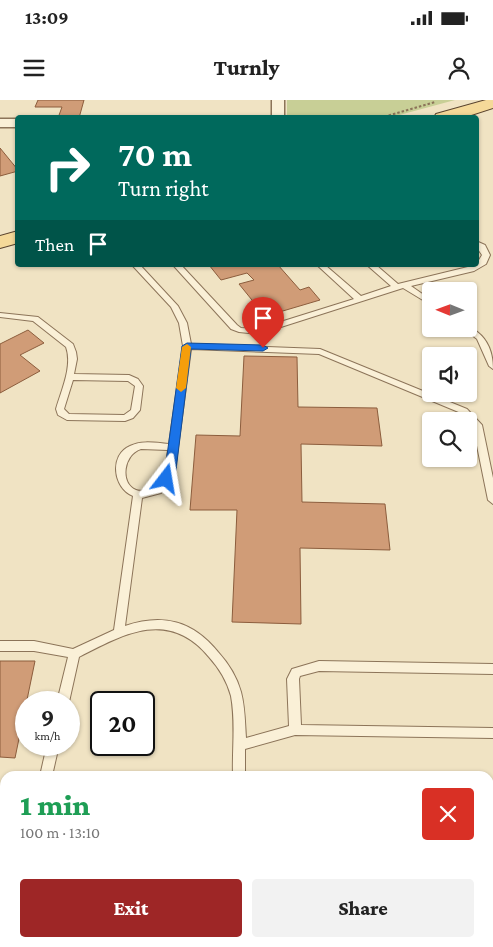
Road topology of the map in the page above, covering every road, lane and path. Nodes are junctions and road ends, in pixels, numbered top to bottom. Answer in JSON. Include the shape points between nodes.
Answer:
{"nodes":[{"id":1,"x":278,"y":100,"type":"edge"},
{"id":2,"x":443,"y":100,"type":"edge"},
{"id":3,"x":493,"y":103,"type":"edge"},
{"id":4,"x":278,"y":115,"type":"edge"},
{"id":5,"x":390,"y":115,"type":"edge"},
{"id":6,"x":452,"y":115,"type":"edge"},
{"id":7,"x":0,"y":123,"type":"edge"},
{"id":8,"x":15,"y":123,"type":"edge"},
{"id":9,"x":15,"y":238,"type":"edge"},
{"id":10,"x":0,"y":242,"type":"edge"},
{"id":11,"x":479,"y":245,"type":"edge"},
{"id":12,"x":479,"y":265,"type":"edge"},
{"id":13,"x":138,"y":267,"type":"edge"},
{"id":14,"x":178,"y":267,"type":"edge"},
{"id":15,"x":323,"y":267,"type":"edge"},
{"id":16,"x":374,"y":267,"type":"edge"},
{"id":17,"x":475,"y":267,"type":"edge"},
{"id":18,"x":400,"y":286,"type":"junction"},
{"id":19,"x":422,"y":298,"type":"edge"},
{"id":20,"x":359,"y":299,"type":"junction"},
{"id":21,"x":0,"y":315,"type":"edge"},
{"id":22,"x":478,"y":336,"type":"edge"},
{"id":23,"x":187,"y":346,"type":"junction"},
{"id":24,"x":493,"y":366,"type":"edge"},
{"id":25,"x":68,"y":377,"type":"junction"},
{"id":26,"x":173,"y":447,"type":"junction"},
{"id":27,"x":138,"y":494,"type":"junction"},
{"id":28,"x":493,"y":500,"type":"edge"},
{"id":29,"x":119,"y":632,"type":"junction"},
{"id":30,"x":0,"y":646,"type":"edge"},
{"id":31,"x":74,"y":654,"type":"junction"},
{"id":32,"x":493,"y":669,"type":"edge"},
{"id":33,"x":66,"y":691,"type":"edge"},
{"id":34,"x":294,"y":730,"type":"junction"},
{"id":35,"x":493,"y":733,"type":"edge"},
{"id":36,"x":239,"y":745,"type":"junction"},
{"id":37,"x":51,"y":756,"type":"edge"},
{"id":38,"x":47,"y":771,"type":"edge"},
{"id":39,"x":239,"y":771,"type":"edge"}],
"edges":[{"from":1,"to":4,"type":"street"},
{"from":2,"to":5,"type":"path"},
{"from":3,"to":6,"type":"main road"},
{"from":7,"to":8,"type":"street"},
{"from":9,"to":10,"type":"main road"},
{"from":11,"to":12,"type":"lane","via":[[486,255]]},
{"from":13,"to":23,"type":"lane","via":[[174,306],[183,323]]},
{"from":14,"to":20,"type":"lane","via":[[234,327],[246,331],[258,332]]},
{"from":15,"to":20,"type":"lane"},
{"from":16,"to":18,"type":"lane"},
{"from":17,"to":18,"type":"lane"},
{"from":18,"to":19,"type":"lane"},
{"from":18,"to":20,"type":"lane"},
{"from":21,"to":25,"type":"lane","via":[[35,319],[70,346],[72,361]]},
{"from":22,"to":24,"type":"lane"},
{"from":23,"to":26,"type":"lane"},
{"from":23,"to":28,"type":"lane","via":[[320,352],[464,411],[477,425]]},
{"from":25,"to":25,"type":"lane","via":[[60,409],[67,417],[125,418],[135,412],[138,386],[135,381],[129,378]]},
{"from":26,"to":27,"type":"lane","via":[[170,470],[158,490]]},
{"from":26,"to":27,"type":"lane","via":[[137,447],[123,456],[120,474],[124,485]]},
{"from":27,"to":29,"type":"lane"},
{"from":29,"to":31,"type":"lane"},
{"from":29,"to":36,"type":"lane","via":[[162,623],[189,630],[209,645],[228,674],[237,700]]},
{"from":30,"to":31,"type":"lane","via":[[34,646]]},
{"from":31,"to":33,"type":"lane"},
{"from":32,"to":34,"type":"lane","via":[[319,666],[305,669],[296,672],[293,679]]},
{"from":34,"to":35,"type":"lane"},
{"from":34,"to":36,"type":"lane"},
{"from":36,"to":39,"type":"lane"},
{"from":37,"to":38,"type":"lane"}]}
